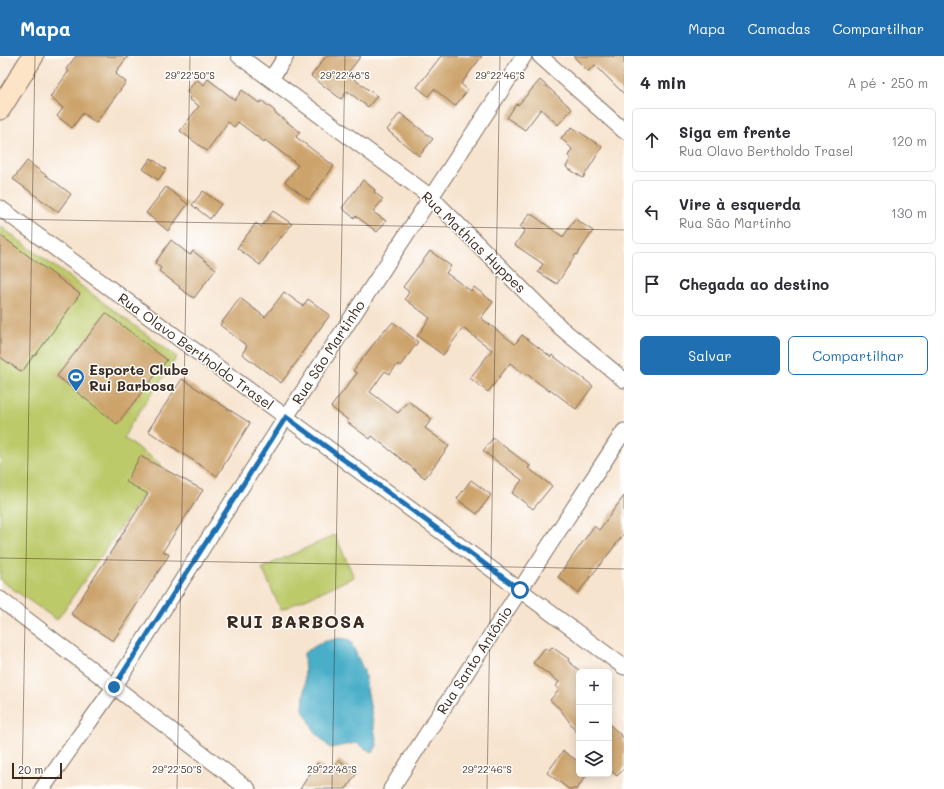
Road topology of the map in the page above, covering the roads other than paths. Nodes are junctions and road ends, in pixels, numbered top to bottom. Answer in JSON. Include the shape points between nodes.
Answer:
{"nodes":[{"id":1,"x":33,"y":56,"type":"edge"},
{"id":2,"x":239,"y":56,"type":"edge"},
{"id":3,"x":286,"y":56,"type":"edge"},
{"id":4,"x":524,"y":56,"type":"edge"},
{"id":5,"x":540,"y":56,"type":"edge"},
{"id":6,"x":272,"y":80,"type":"junction"},
{"id":7,"x":0,"y":109,"type":"edge"},
{"id":8,"x":624,"y":131,"type":"edge"},
{"id":9,"x":431,"y":197,"type":"junction"},
{"id":10,"x":0,"y":208,"type":"edge"},
{"id":11,"x":624,"y":380,"type":"edge"},
{"id":12,"x":286,"y":417,"type":"junction"},
{"id":13,"x":624,"y":431,"type":"edge"},
{"id":14,"x":520,"y":590,"type":"junction"},
{"id":15,"x":0,"y":599,"type":"edge"},
{"id":16,"x":624,"y":667,"type":"edge"},
{"id":17,"x":114,"y":687,"type":"junction"},
{"id":18,"x":42,"y":789,"type":"edge"},
{"id":19,"x":248,"y":789,"type":"edge"},
{"id":20,"x":391,"y":789,"type":"edge"}],
"edges":[{"from":1,"to":7,"type":"main road"},
{"from":2,"to":6,"type":"street","name":"Rua Mathias Huppes"},
{"from":3,"to":6,"type":"street"},
{"from":4,"to":9,"type":"street","name":"Rua São Martinho"},
{"from":5,"to":8,"type":"street"},
{"from":6,"to":9,"type":"street","name":"Rua Mathias Huppes"},
{"from":9,"to":11,"type":"street","name":"Rua Mathias Huppes","via":[[561,328]]},
{"from":9,"to":12,"type":"street","name":"Rua São Martinho"},
{"from":10,"to":12,"type":"street","name":"Rua Olavo Bertholdo Trasel"},
{"from":12,"to":14,"type":"street","name":"Rua Olavo Bertholdo Trasel"},
{"from":12,"to":17,"type":"street","name":"Rua São Martinho"},
{"from":13,"to":14,"type":"street","name":"Rua Santo Antônio"},
{"from":14,"to":16,"type":"street","name":"Rua Olavo Bertholdo Trasel"},
{"from":14,"to":20,"type":"street","name":"Rua Santo Antônio"},
{"from":15,"to":17,"type":"street"},
{"from":17,"to":18,"type":"street","name":"Rua São Martinho"},
{"from":17,"to":19,"type":"street"}]}
